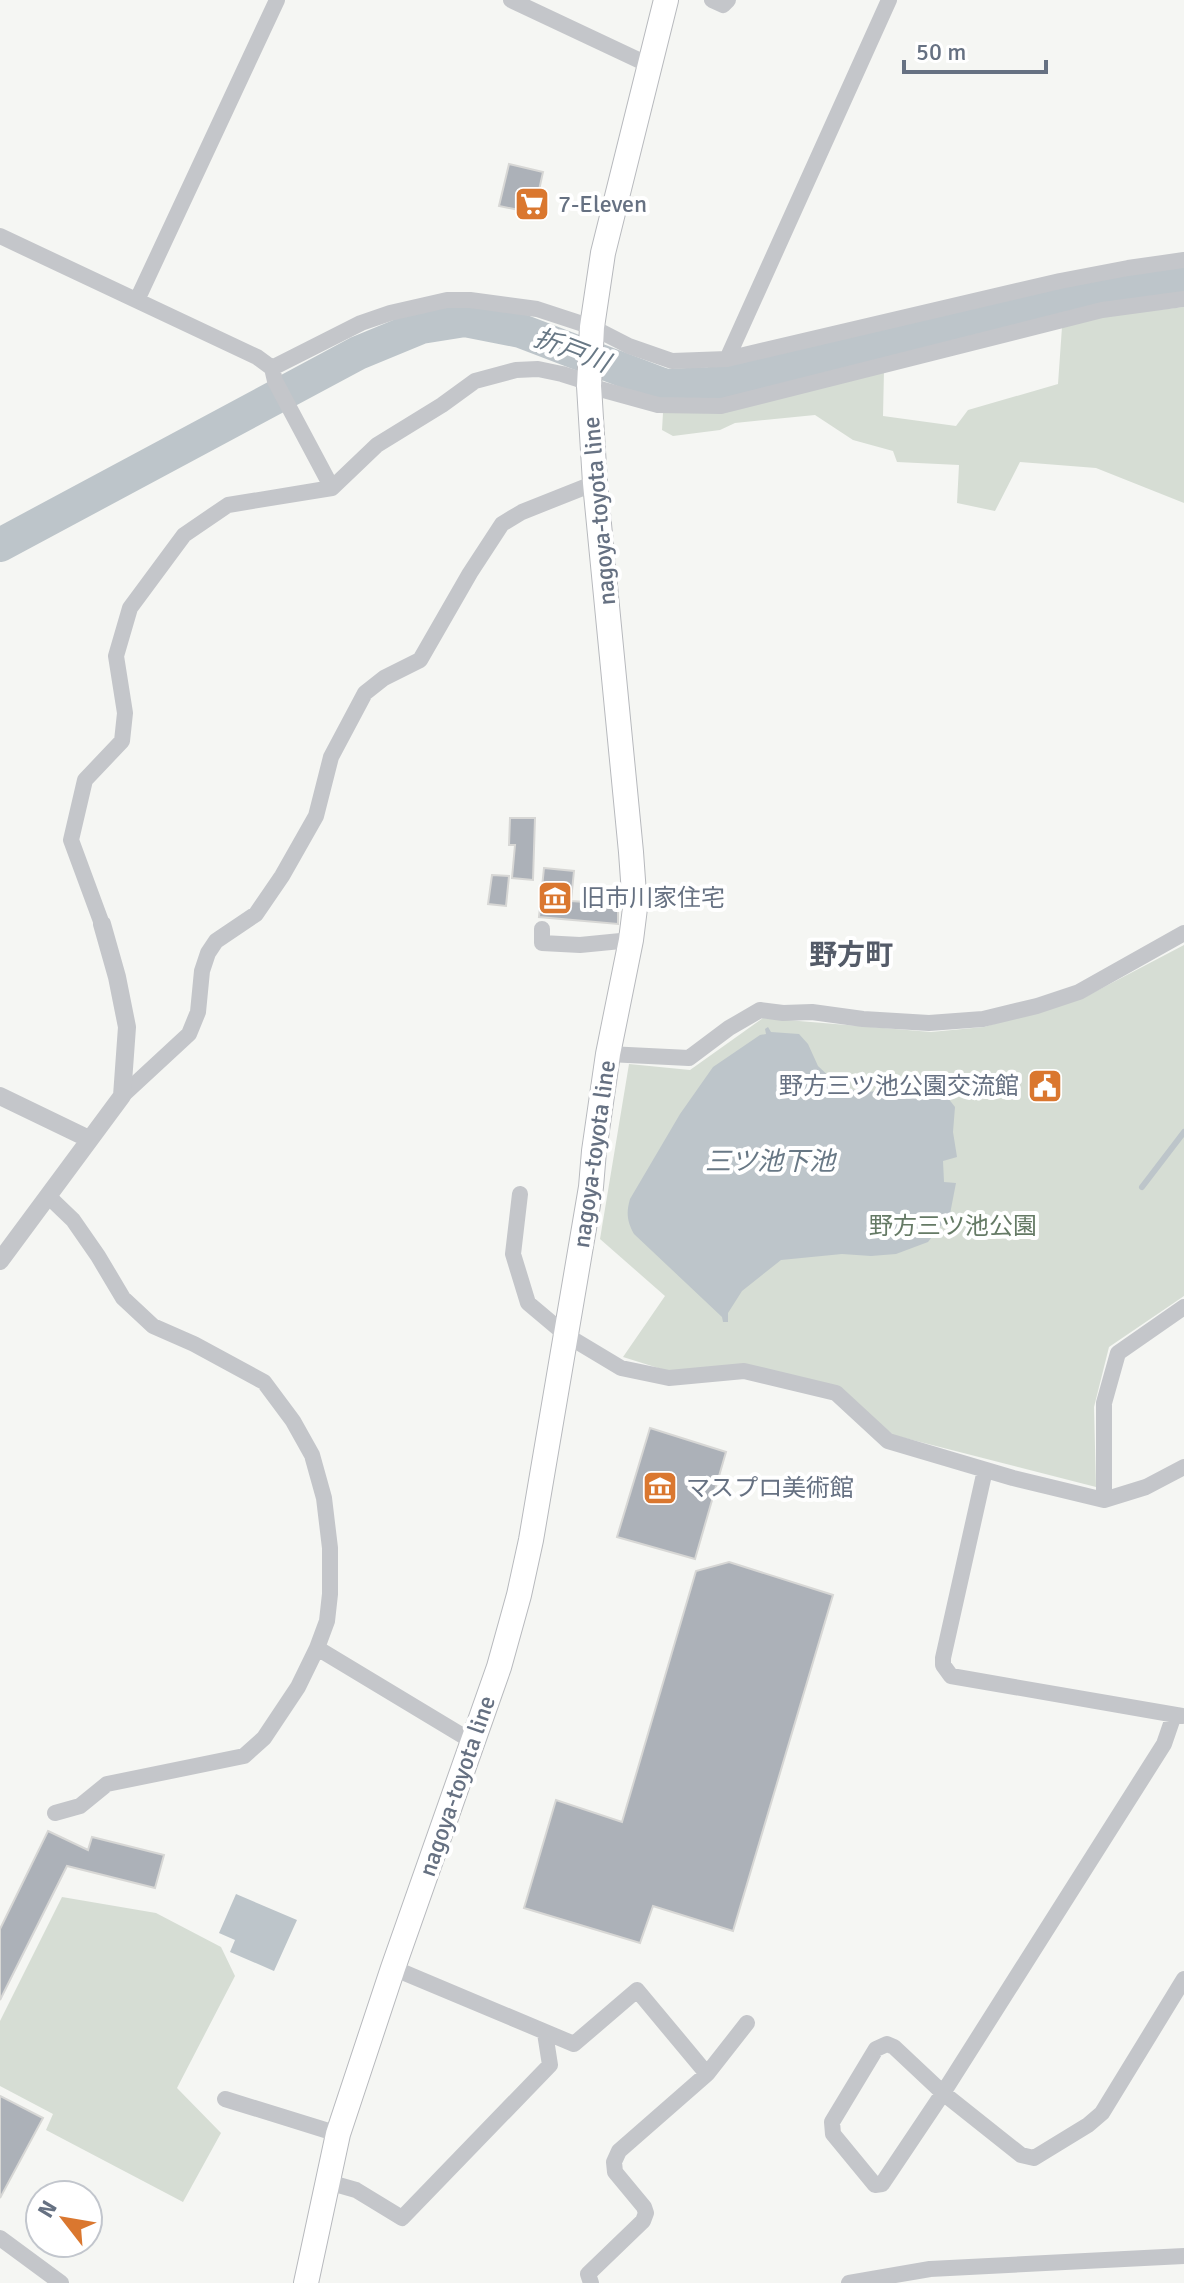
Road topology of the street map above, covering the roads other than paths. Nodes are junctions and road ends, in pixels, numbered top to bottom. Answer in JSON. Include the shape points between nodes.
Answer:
{"nodes":[{"id":1,"x":277,"y":0,"type":"edge"},
{"id":2,"x":511,"y":0,"type":"edge"},
{"id":3,"x":666,"y":0,"type":"edge"},
{"id":4,"x":712,"y":0,"type":"edge"},
{"id":5,"x":728,"y":0,"type":"edge"},
{"id":6,"x":889,"y":0,"type":"edge"},
{"id":7,"x":649,"y":65,"type":"junction"},
{"id":8,"x":0,"y":236,"type":"edge"},
{"id":9,"x":1184,"y":260,"type":"edge"},
{"id":10,"x":1184,"y":299,"type":"edge"},
{"id":11,"x":137,"y":300,"type":"junction"},
{"id":12,"x":592,"y":333,"type":"junction"},
{"id":13,"x":727,"y":359,"type":"junction"},
{"id":14,"x":273,"y":375,"type":"junction"},
{"id":15,"x":589,"y":382,"type":"junction"},
{"id":16,"x":595,"y":483,"type":"junction"},
{"id":17,"x":332,"y":488,"type":"junction"},
{"id":18,"x":102,"y":924,"type":"joint"},
{"id":19,"x":542,"y":929,"type":"dead end"},
{"id":20,"x":1184,"y":933,"type":"edge"},
{"id":21,"x":631,"y":940,"type":"junction"},
{"id":22,"x":608,"y":1054,"type":"junction"},
{"id":23,"x":0,"y":1096,"type":"edge"},
{"id":24,"x":122,"y":1096,"type":"junction"},
{"id":25,"x":89,"y":1139,"type":"junction"},
{"id":26,"x":520,"y":1194,"type":"dead end"},
{"id":27,"x":48,"y":1196,"type":"junction"},
{"id":28,"x":0,"y":1261,"type":"edge"},
{"id":29,"x":1184,"y":1307,"type":"edge"},
{"id":30,"x":566,"y":1335,"type":"junction"},
{"id":31,"x":1184,"y":1467,"type":"edge"},
{"id":32,"x":985,"y":1470,"type":"junction"},
{"id":33,"x":1104,"y":1500,"type":"junction"},
{"id":34,"x":317,"y":1648,"type":"junction"},
{"id":35,"x":1179,"y":1716,"type":"edge"},
{"id":36,"x":473,"y":1742,"type":"junction"},
{"id":37,"x":55,"y":1813,"type":"dead end"},
{"id":38,"x":393,"y":1968,"type":"junction"},
{"id":39,"x":1184,"y":1979,"type":"edge"},
{"id":40,"x":747,"y":2023,"type":"dead end"},
{"id":41,"x":545,"y":2033,"type":"junction"},
{"id":42,"x":707,"y":2074,"type":"junction"},
{"id":43,"x":943,"y":2093,"type":"junction"},
{"id":44,"x":225,"y":2099,"type":"dead end"},
{"id":45,"x":338,"y":2134,"type":"junction"},
{"id":46,"x":328,"y":2182,"type":"junction"},
{"id":47,"x":0,"y":2238,"type":"edge"},
{"id":48,"x":1184,"y":2256,"type":"edge"},
{"id":49,"x":61,"y":2283,"type":"edge"},
{"id":50,"x":306,"y":2283,"type":"edge"},
{"id":51,"x":591,"y":2283,"type":"edge"},
{"id":52,"x":849,"y":2283,"type":"edge"}],
"edges":[{"from":1,"to":11,"type":"street"},
{"from":2,"to":7,"type":"street"},
{"from":3,"to":7,"type":"main road","name":"nagoya-toyota line"},
{"from":4,"to":5,"type":"street","via":[[723,5]]},
{"from":6,"to":13,"type":"street"},
{"from":7,"to":12,"type":"main road","name":"nagoya-toyota line","via":[[603,253]]},
{"from":8,"to":11,"type":"street"},
{"from":9,"to":13,"type":"street","via":[[1060,281]]},
{"from":10,"to":15,"type":"street","via":[[1102,310],[721,406],[658,405]]},
{"from":11,"to":14,"type":"street","via":[[257,357]]},
{"from":12,"to":13,"type":"street","via":[[672,361]]},
{"from":12,"to":14,"type":"street","via":[[537,309],[447,300],[361,323]]},
{"from":12,"to":15,"type":"main road","name":"nagoya-toyota line"},
{"from":14,"to":17,"type":"street"},
{"from":15,"to":16,"type":"main road","name":"nagoya-toyota line"},
{"from":15,"to":17,"type":"street","via":[[538,369],[475,381],[377,445]]},
{"from":16,"to":21,"type":"main road","name":"nagoya-toyota line","via":[[631,852]]},
{"from":16,"to":24,"type":"street","via":[[502,524],[420,660],[365,693],[331,757],[316,816],[282,876],[256,914],[216,941],[208,953],[189,1034]]},
{"from":17,"to":18,"type":"street","via":[[228,505],[184,535],[130,608],[116,656],[125,713],[122,741],[85,780],[71,840]]},
{"from":18,"to":24,"type":"street","via":[[127,1027]]},
{"from":19,"to":21,"type":"street","via":[[542,943]]},
{"from":20,"to":22,"type":"street","via":[[1079,992],[983,1019],[929,1023],[760,1010],[689,1058]]},
{"from":21,"to":22,"type":"main road","name":"nagoya-toyota line"},
{"from":22,"to":30,"type":"main road","name":"nagoya-toyota line"},
{"from":23,"to":25,"type":"street"},
{"from":24,"to":25,"type":"street"},
{"from":25,"to":27,"type":"street"},
{"from":26,"to":30,"type":"street","via":[[513,1254],[528,1303]]},
{"from":27,"to":28,"type":"street"},
{"from":27,"to":34,"type":"street","via":[[73,1220],[123,1298],[153,1326],[264,1382],[293,1421],[312,1455],[330,1548],[327,1621]]},
{"from":29,"to":33,"type":"street","via":[[1118,1353],[1104,1403]]},
{"from":30,"to":32,"type":"street","via":[[621,1368],[669,1378],[744,1371],[836,1393],[888,1441]]},
{"from":30,"to":36,"type":"main road","name":"nagoya-toyota line","via":[[519,1595]]},
{"from":31,"to":33,"type":"street"},
{"from":32,"to":33,"type":"street"},
{"from":32,"to":35,"type":"street","via":[[943,1658],[951,1676]]},
{"from":34,"to":36,"type":"street"},
{"from":34,"to":37,"type":"street","via":[[264,1738],[244,1756],[107,1784],[80,1806]]},
{"from":35,"to":43,"type":"street"},
{"from":36,"to":38,"type":"main road","name":"nagoya-toyota line"},
{"from":38,"to":41,"type":"street"},
{"from":38,"to":45,"type":"main road","name":"nagoya-toyota line"},
{"from":39,"to":43,"type":"street","via":[[1102,2113],[1034,2158],[1021,2155]]},
{"from":40,"to":42,"type":"street"},
{"from":41,"to":42,"type":"street","via":[[574,2044],[637,1990]]},
{"from":41,"to":46,"type":"street","via":[[550,2065],[402,2218],[356,2190]]},
{"from":42,"to":51,"type":"street","via":[[619,2151],[615,2172],[646,2213],[588,2274]]},
{"from":43,"to":43,"type":"street","via":[[882,2184],[875,2185],[833,2134],[832,2122],[876,2049],[887,2044]]},
{"from":44,"to":45,"type":"street"},
{"from":45,"to":46,"type":"main road","name":"nagoya-toyota line"},
{"from":46,"to":50,"type":"main road","name":"nagoya-toyota line"},
{"from":47,"to":49,"type":"street"},
{"from":48,"to":52,"type":"street","via":[[930,2269]]}]}
